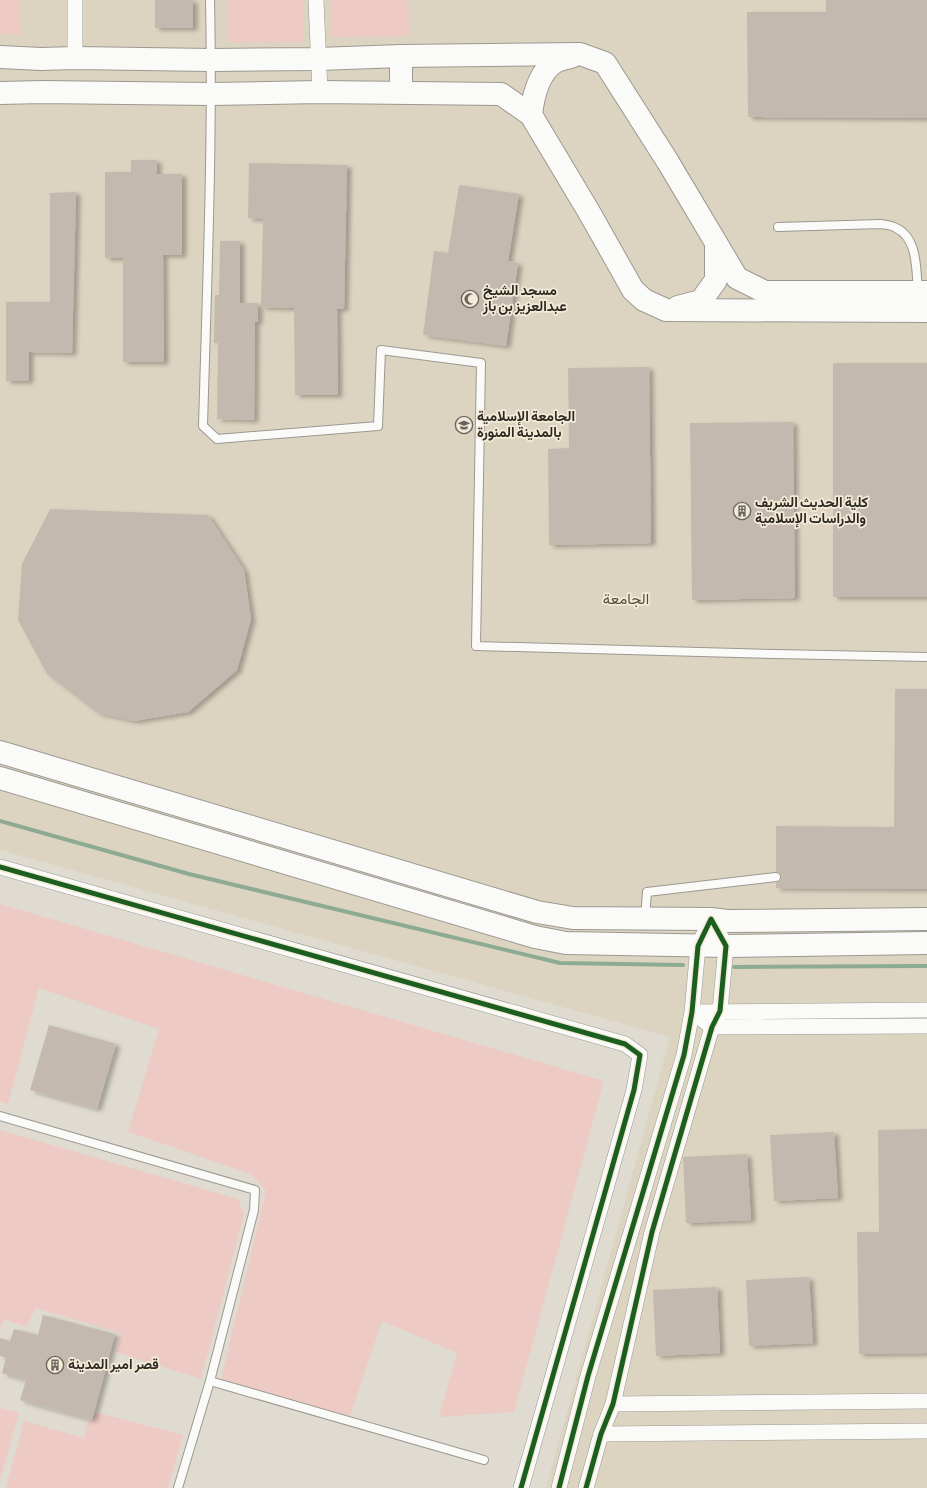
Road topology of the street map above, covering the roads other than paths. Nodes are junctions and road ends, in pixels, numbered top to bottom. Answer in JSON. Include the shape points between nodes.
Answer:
{"nodes":[{"id":1,"x":75,"y":0,"type":"edge"},
{"id":2,"x":210,"y":0,"type":"edge"},
{"id":3,"x":316,"y":0,"type":"edge"},
{"id":4,"x":580,"y":54,"type":"junction"},
{"id":5,"x":401,"y":56,"type":"junction"},
{"id":6,"x":0,"y":57,"type":"edge"},
{"id":7,"x":75,"y":58,"type":"junction"},
{"id":8,"x":318,"y":59,"type":"junction"},
{"id":9,"x":211,"y":60,"type":"junction"},
{"id":10,"x":320,"y":92,"type":"junction"},
{"id":11,"x":401,"y":92,"type":"junction"},
{"id":12,"x":0,"y":93,"type":"edge"},
{"id":13,"x":212,"y":94,"type":"junction"},
{"id":14,"x":531,"y":115,"type":"junction"},
{"id":15,"x":778,"y":227,"type":"dead end"},
{"id":16,"x":716,"y":245,"type":"junction"},
{"id":17,"x":924,"y":298,"type":"edge"},
{"id":18,"x":666,"y":310,"type":"junction"},
{"id":19,"x":927,"y":657,"type":"edge"},
{"id":20,"x":0,"y":752,"type":"edge"},
{"id":21,"x":0,"y":778,"type":"edge"},
{"id":22,"x":0,"y":867,"type":"edge"},
{"id":23,"x":776,"y":877,"type":"dead end"},
{"id":24,"x":645,"y":919,"type":"junction"},
{"id":25,"x":711,"y":919,"type":"junction"},
{"id":26,"x":927,"y":919,"type":"edge"},
{"id":27,"x":927,"y":943,"type":"edge"},
{"id":28,"x":698,"y":946,"type":"junction"},
{"id":29,"x":726,"y":946,"type":"junction"},
{"id":30,"x":927,"y":1010,"type":"edge"},
{"id":31,"x":720,"y":1011,"type":"junction"},
{"id":32,"x":692,"y":1012,"type":"junction"},
{"id":33,"x":927,"y":1026,"type":"edge"},
{"id":34,"x":712,"y":1027,"type":"junction"},
{"id":35,"x":0,"y":1116,"type":"edge"},
{"id":36,"x":210,"y":1382,"type":"junction"},
{"id":37,"x":927,"y":1401,"type":"edge"},
{"id":38,"x":613,"y":1404,"type":"junction"},
{"id":39,"x":927,"y":1431,"type":"edge"},
{"id":40,"x":601,"y":1434,"type":"junction"},
{"id":41,"x":484,"y":1460,"type":"dead end"},
{"id":42,"x":178,"y":1488,"type":"edge"},
{"id":43,"x":521,"y":1488,"type":"edge"},
{"id":44,"x":559,"y":1488,"type":"edge"},
{"id":45,"x":586,"y":1488,"type":"edge"}],
"edges":[{"from":1,"to":7,"type":"street"},
{"from":2,"to":9,"type":"lane"},
{"from":3,"to":8,"type":"street"},
{"from":4,"to":5,"type":"main road"},
{"from":4,"to":14,"type":"main road","via":[[555,62],[541,76],[533,97]]},
{"from":4,"to":16,"type":"main road","via":[[604,63],[668,162]]},
{"from":5,"to":8,"type":"main road"},
{"from":5,"to":11,"type":"main road"},
{"from":6,"to":7,"type":"main road"},
{"from":7,"to":9,"type":"main road"},
{"from":8,"to":9,"type":"main road"},
{"from":8,"to":10,"type":"street"},
{"from":9,"to":13,"type":"lane"},
{"from":10,"to":11,"type":"main road"},
{"from":10,"to":13,"type":"main road"},
{"from":11,"to":14,"type":"main road","via":[[501,94]]},
{"from":12,"to":13,"type":"main road"},
{"from":13,"to":19,"type":"lane","via":[[203,426],[217,439],[378,426],[381,350],[481,364],[476,646]]},
{"from":14,"to":18,"type":"main road","via":[[633,290],[644,300]]},
{"from":15,"to":17,"type":"lane","via":[[881,224],[897,228],[909,238],[914,249]]},
{"from":16,"to":17,"type":"main road","via":[[737,278],[765,292]]},
{"from":16,"to":18,"type":"main road","via":[[716,280],[701,301]]},
{"from":17,"to":18,"type":"main road"},
{"from":20,"to":24,"type":"main road","via":[[538,912],[573,918]]},
{"from":21,"to":28,"type":"main road","via":[[535,937],[566,943]]},
{"from":22,"to":43,"type":"street","via":[[624,1044],[640,1054],[634,1090]]},
{"from":23,"to":24,"type":"lane","via":[[648,892]]},
{"from":24,"to":25,"type":"main road"},
{"from":25,"to":26,"type":"main road"},
{"from":25,"to":28,"type":"street"},
{"from":25,"to":29,"type":"street"},
{"from":27,"to":29,"type":"main road"},
{"from":28,"to":29,"type":"main road"},
{"from":28,"to":32,"type":"street"},
{"from":29,"to":31,"type":"street"},
{"from":30,"to":31,"type":"street"},
{"from":31,"to":32,"type":"street"},
{"from":31,"to":34,"type":"street"},
{"from":32,"to":34,"type":"street"},
{"from":32,"to":44,"type":"street","via":[[684,1056],[588,1376]]},
{"from":33,"to":34,"type":"street"},
{"from":34,"to":38,"type":"street","via":[[652,1232]]},
{"from":35,"to":36,"type":"lane","via":[[255,1190],[254,1210]]},
{"from":36,"to":41,"type":"lane"},
{"from":36,"to":42,"type":"lane"},
{"from":37,"to":38,"type":"street"},
{"from":38,"to":40,"type":"street"},
{"from":39,"to":40,"type":"street"},
{"from":40,"to":45,"type":"street"}]}
